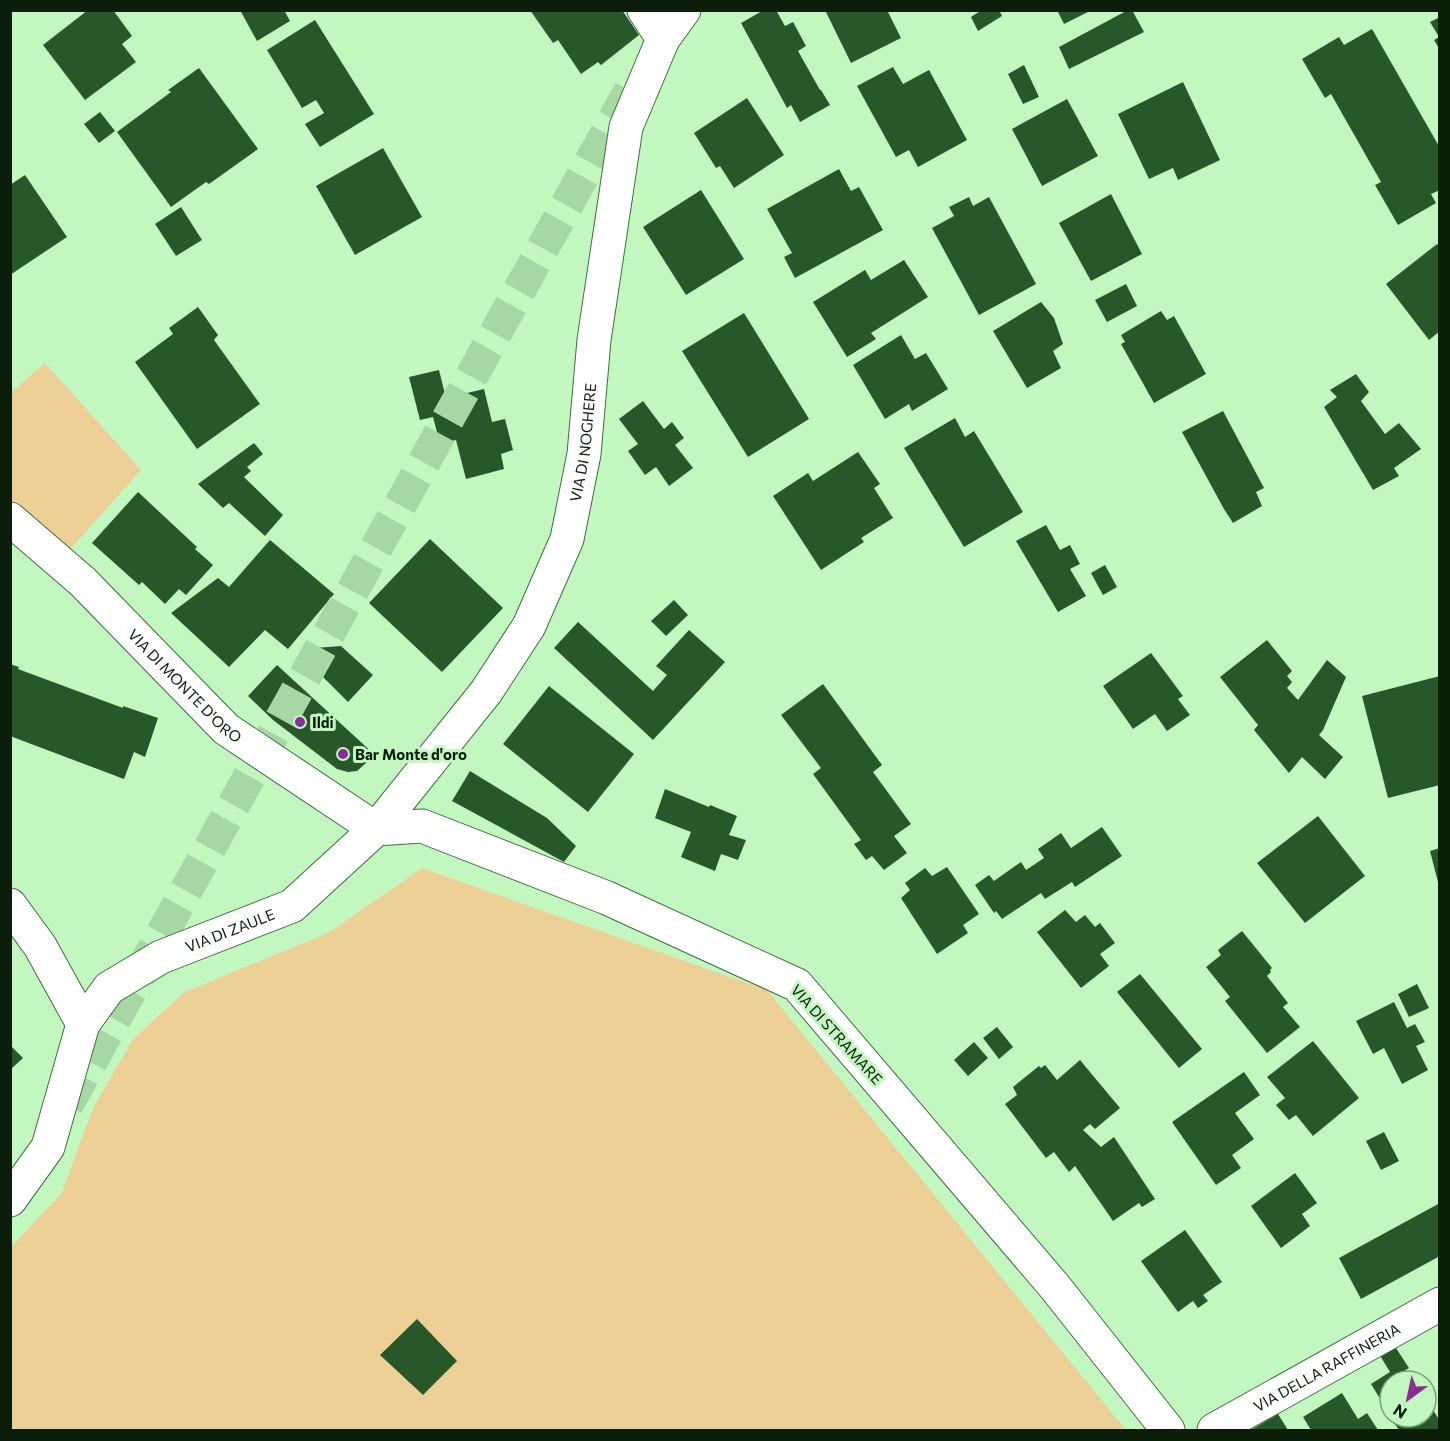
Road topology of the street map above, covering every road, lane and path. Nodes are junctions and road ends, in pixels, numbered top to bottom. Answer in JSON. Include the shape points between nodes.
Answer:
{"nodes":[{"id":1,"x":644,"y":10,"type":"edge"},
{"id":2,"x":684,"y":10,"type":"edge"},
{"id":3,"x":663,"y":39,"type":"junction"},
{"id":4,"x":10,"y":519,"type":"edge"},
{"id":5,"x":376,"y":829,"type":"junction"},
{"id":6,"x":10,"y":905,"type":"edge"},
{"id":7,"x":83,"y":1024,"type":"junction"},
{"id":8,"x":10,"y":1200,"type":"edge"},
{"id":9,"x":1440,"y":1304,"type":"edge"},
{"id":10,"x":1168,"y":1431,"type":"edge"},
{"id":11,"x":1214,"y":1431,"type":"edge"}],
"edges":[{"from":1,"to":3,"type":"street"},
{"from":2,"to":3,"type":"street","name":"VIA DI NOGHERE"},
{"from":3,"to":5,"type":"street","name":"VIA DI NOGHERE","via":[[626,127],[594,340],[584,454],[567,539],[529,626],[486,692]]},
{"from":4,"to":5,"type":"street","name":"VIA DI MONTE D'ORO","via":[[83,582],[226,729]]},
{"from":5,"to":7,"type":"street","name":"VIA DI ZAULE","via":[[292,906],[161,957],[109,988]]},
{"from":5,"to":10,"type":"street","name":"VIA DI STRAMARE","via":[[422,826],[607,898],[797,984],[1055,1287]]},
{"from":6,"to":7,"type":"street","via":[[40,946]]},
{"from":7,"to":8,"type":"street","name":"VIA DI ZAULE","via":[[48,1147]]},
{"from":9,"to":11,"type":"street","name":"VIA DELLA RAFFINERIA"}]}
